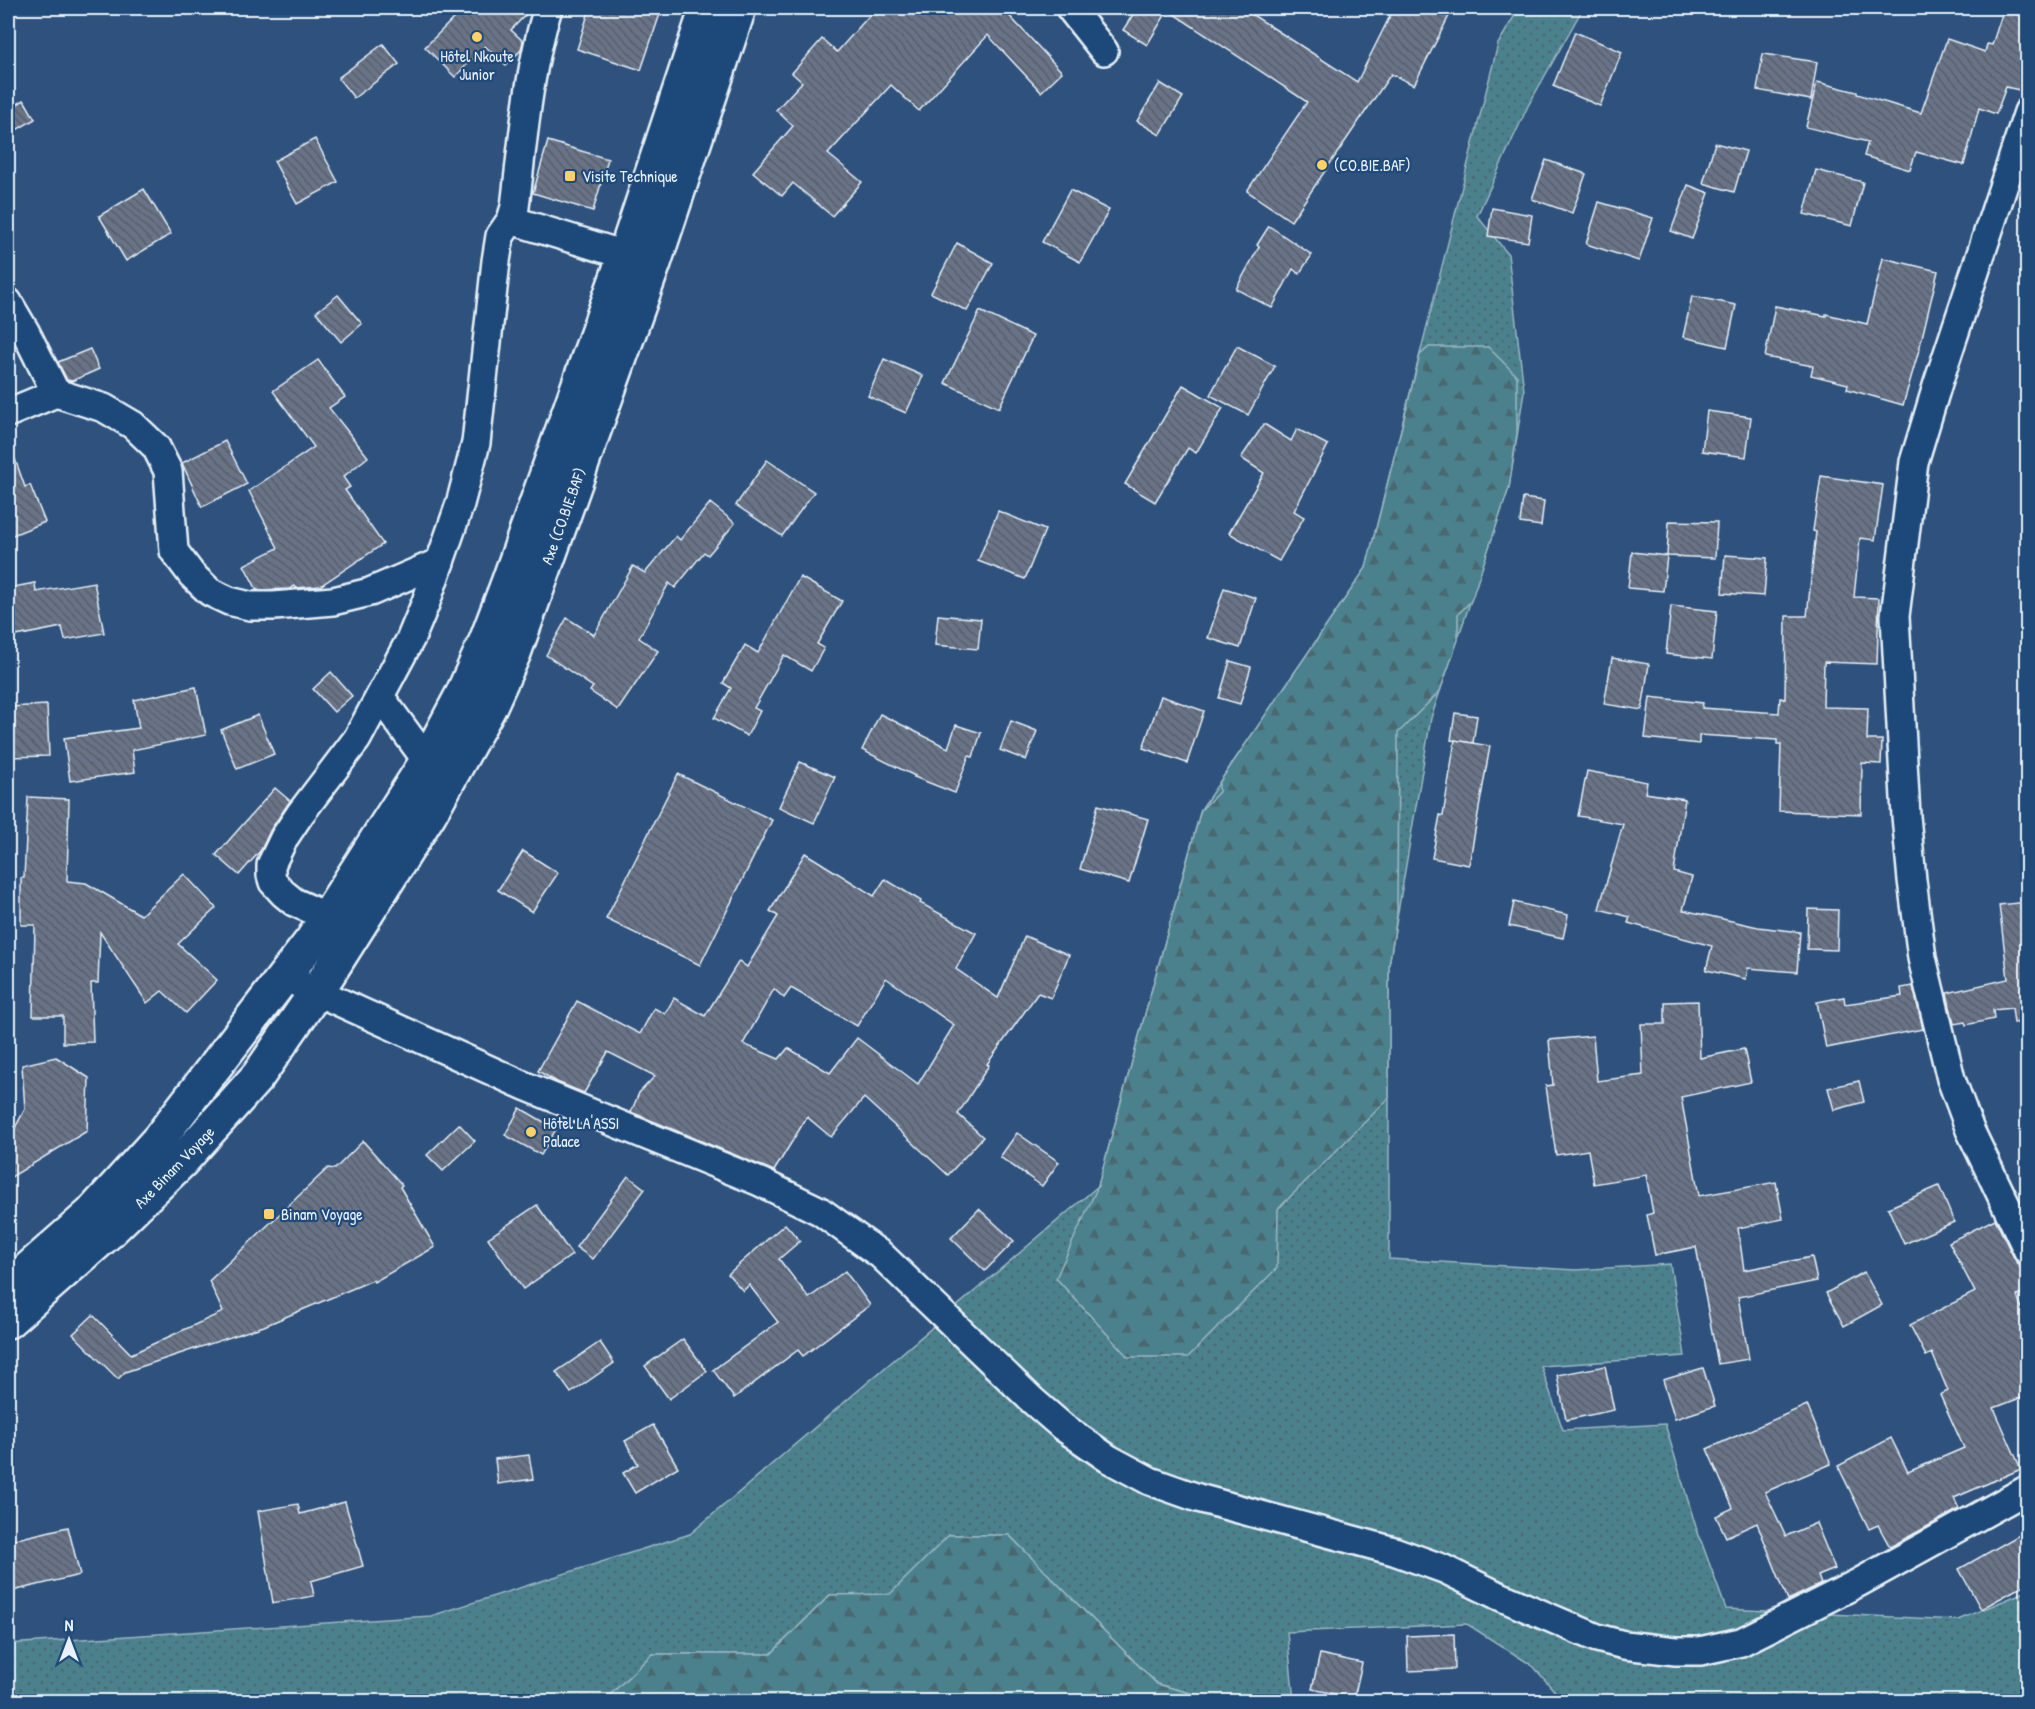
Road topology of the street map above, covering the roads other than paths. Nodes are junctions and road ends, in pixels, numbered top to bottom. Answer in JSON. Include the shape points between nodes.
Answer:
{"nodes":[{"id":1,"x":548,"y":8,"type":"edge"},
{"id":2,"x":707,"y":8,"type":"edge"},
{"id":3,"x":739,"y":8,"type":"edge"},
{"id":4,"x":1070,"y":8,"type":"edge"},
{"id":5,"x":1104,"y":51,"type":"dead end"},
{"id":6,"x":2028,"y":112,"type":"edge"},
{"id":7,"x":511,"y":220,"type":"junction"},
{"id":8,"x":639,"y":259,"type":"junction"},
{"id":9,"x":8,"y":302,"type":"edge"},
{"id":10,"x":56,"y":393,"type":"junction"},
{"id":11,"x":8,"y":413,"type":"edge"},
{"id":12,"x":440,"y":562,"type":"junction"},
{"id":13,"x":381,"y":698,"type":"junction"},
{"id":14,"x":427,"y":761,"type":"junction"},
{"id":15,"x":328,"y":917,"type":"junction"},
{"id":16,"x":284,"y":977,"type":"junction"},
{"id":17,"x":316,"y":991,"type":"junction"},
{"id":18,"x":2028,"y":1251,"type":"edge"},
{"id":19,"x":8,"y":1287,"type":"edge"},
{"id":20,"x":8,"y":1321,"type":"edge"},
{"id":21,"x":2028,"y":1489,"type":"edge"}],
"edges":[{"from":1,"to":7,"type":"street","via":[[528,95]]},
{"from":2,"to":8,"type":"highway","name":"Axe (CO.BIE.BAF)"},
{"from":3,"to":8,"type":"highway","name":"Axe (CO.BIE.BAF)"},
{"from":4,"to":5,"type":"street"},
{"from":6,"to":18,"type":"street","via":[[1914,462],[1895,616],[1906,816],[1922,958],[1951,1079],[1970,1130]]},
{"from":7,"to":8,"type":"street"},
{"from":7,"to":12,"type":"street","via":[[500,236],[496,261],[476,443]]},
{"from":8,"to":14,"type":"highway","name":"Axe (CO.BIE.BAF)","via":[[486,641]]},
{"from":8,"to":17,"type":"highway","name":"Axe (CO.BIE.BAF)","via":[[518,643],[489,708],[430,813]]},
{"from":9,"to":10,"type":"street"},
{"from":10,"to":11,"type":"street"},
{"from":10,"to":12,"type":"street","via":[[104,408],[133,425],[156,447],[168,471],[174,551],[210,592],[228,601],[274,606],[333,601],[370,592]]},
{"from":12,"to":13,"type":"street","via":[[411,638]]},
{"from":13,"to":14,"type":"street"},
{"from":13,"to":15,"type":"street","via":[[357,739],[294,822],[271,866],[273,882],[283,893]]},
{"from":14,"to":15,"type":"highway","name":"Axe (CO.BIE.BAF)"},
{"from":15,"to":16,"type":"highway","name":"Axe (CO.BIE.BAF)"},
{"from":16,"to":17,"type":"street"},
{"from":16,"to":19,"type":"highway","name":"Axe Binam Voyage","via":[[159,1139],[91,1214]]},
{"from":17,"to":20,"type":"highway","name":"Axe Binam Voyage","via":[[258,1076],[182,1162]]},
{"from":17,"to":21,"type":"street","via":[[525,1086],[760,1182],[820,1211],[881,1255],[1063,1427],[1150,1481],[1198,1498],[1394,1551],[1444,1569],[1597,1638],[1676,1651],[1700,1651],[1741,1642]]}]}
